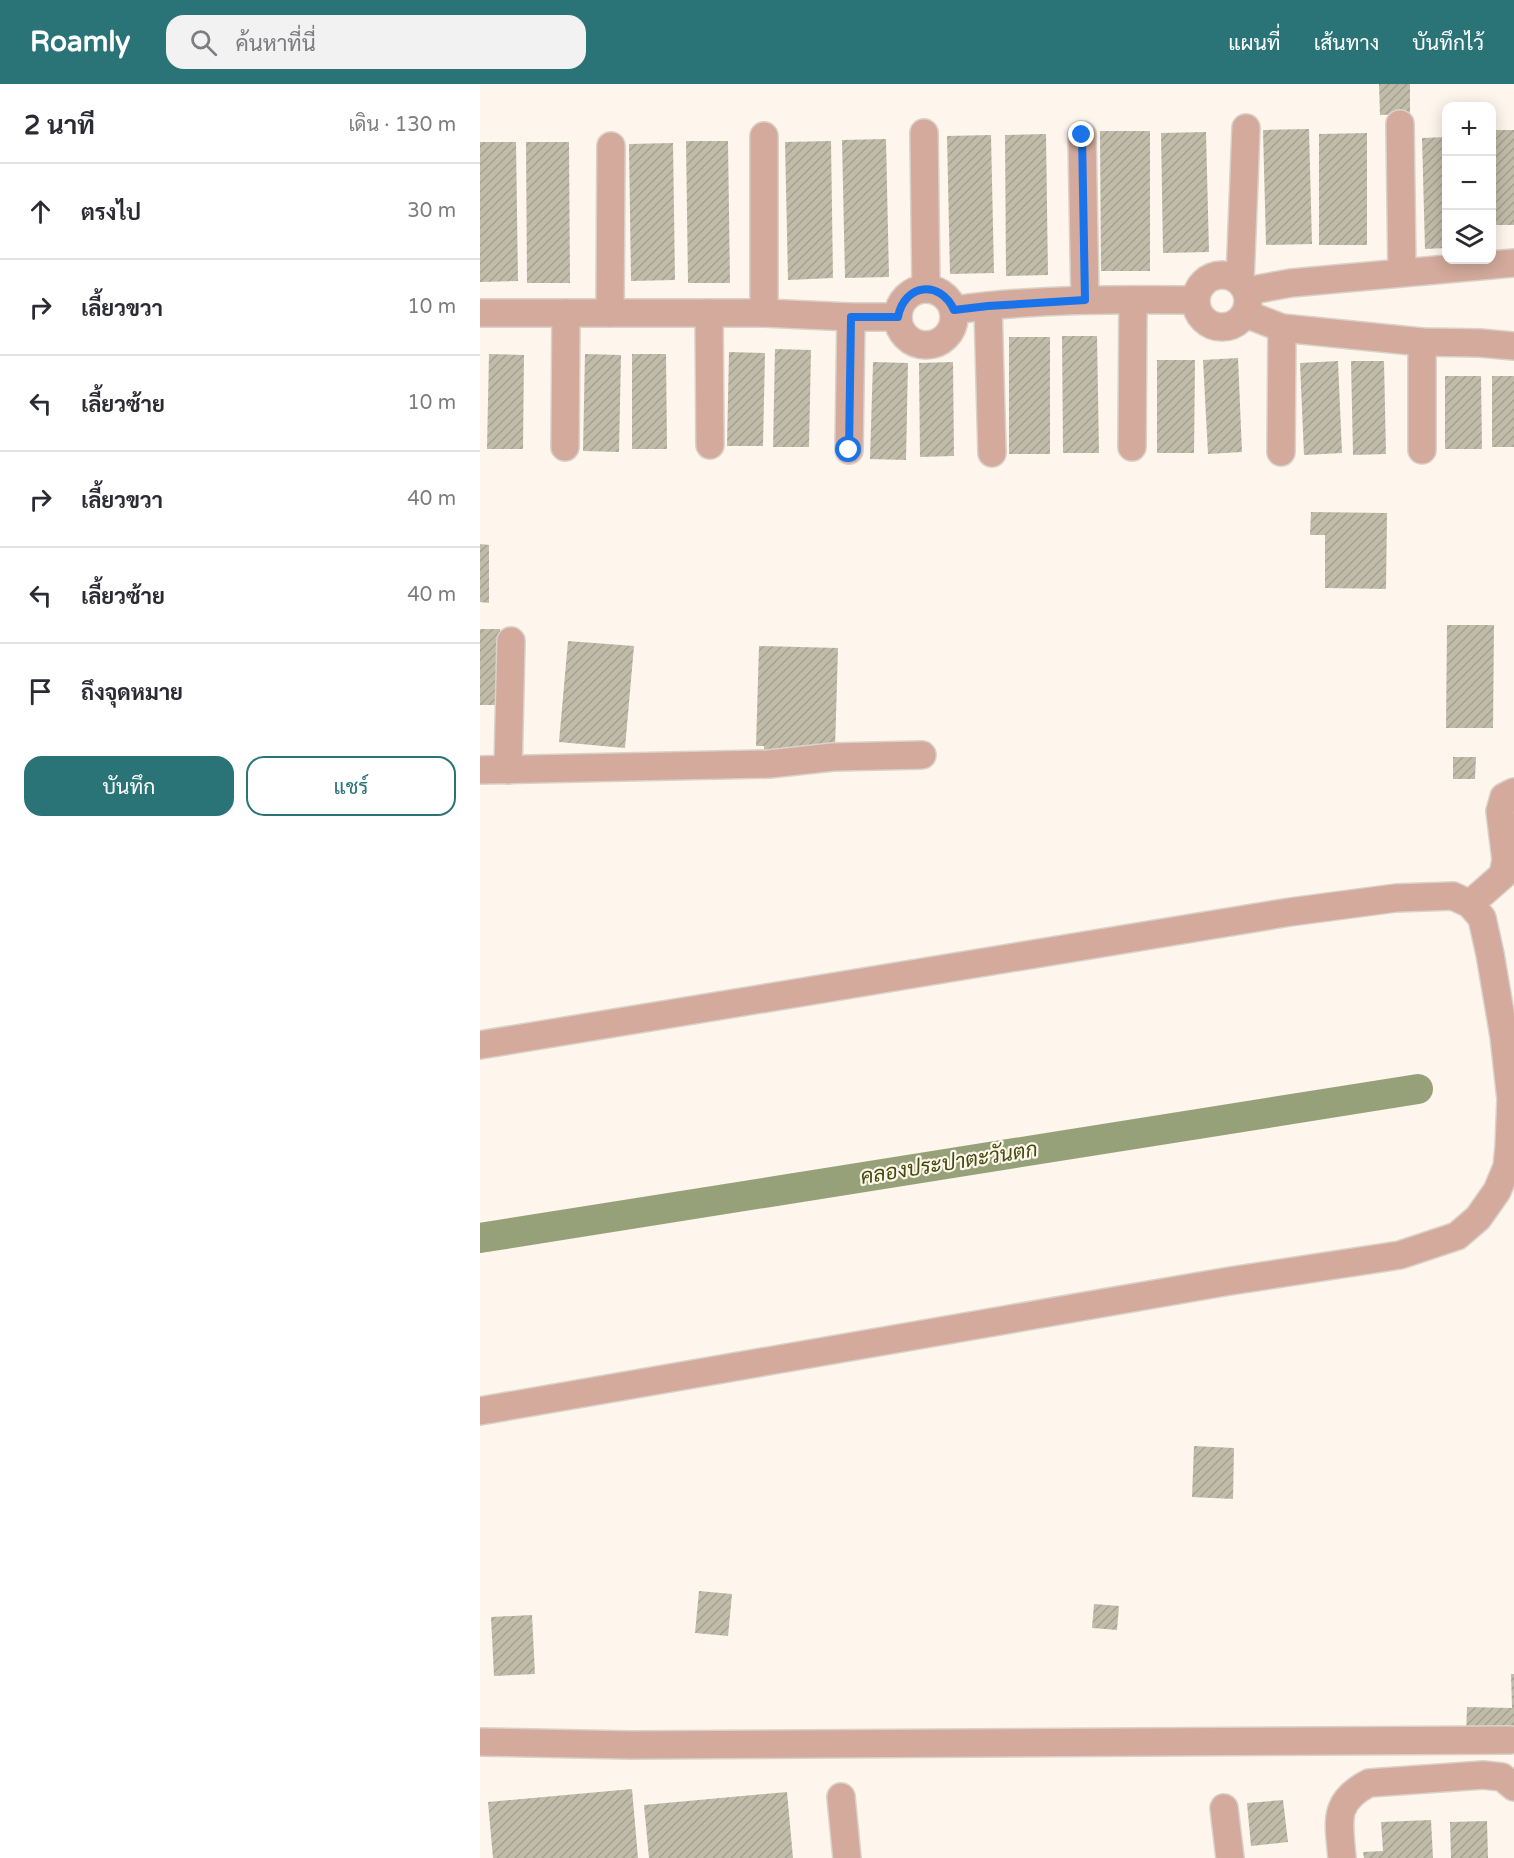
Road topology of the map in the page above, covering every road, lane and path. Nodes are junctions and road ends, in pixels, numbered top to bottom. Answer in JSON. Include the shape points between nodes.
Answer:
{"nodes":[{"id":1,"x":1400,"y":124,"type":"dead end"},
{"id":2,"x":1246,"y":128,"type":"dead end"},
{"id":3,"x":924,"y":133,"type":"dead end"},
{"id":4,"x":1082,"y":135,"type":"dead end"},
{"id":5,"x":764,"y":136,"type":"dead end"},
{"id":6,"x":611,"y":146,"type":"dead end"},
{"id":7,"x":1514,"y":263,"type":"edge"},
{"id":8,"x":1402,"y":272,"type":"junction"},
{"id":9,"x":926,"y":289,"type":"junction"},
{"id":10,"x":1244,"y":295,"type":"junction"},
{"id":11,"x":1085,"y":300,"type":"junction"},
{"id":12,"x":1133,"y":300,"type":"junction"},
{"id":13,"x":1196,"y":300,"type":"junction"},
{"id":14,"x":988,"y":306,"type":"junction"},
{"id":15,"x":954,"y":310,"type":"junction"},
{"id":16,"x":480,"y":313,"type":"edge"},
{"id":17,"x":566,"y":313,"type":"junction"},
{"id":18,"x":610,"y":313,"type":"junction"},
{"id":19,"x":709,"y":313,"type":"junction"},
{"id":20,"x":764,"y":313,"type":"junction"},
{"id":21,"x":851,"y":317,"type":"junction"},
{"id":22,"x":898,"y":317,"type":"junction"},
{"id":23,"x":1282,"y":328,"type":"junction"},
{"id":24,"x":1422,"y":342,"type":"junction"},
{"id":25,"x":1514,"y":346,"type":"edge"},
{"id":26,"x":710,"y":445,"type":"dead end"},
{"id":27,"x":565,"y":447,"type":"dead end"},
{"id":28,"x":1132,"y":447,"type":"dead end"},
{"id":29,"x":849,"y":450,"type":"dead end"},
{"id":30,"x":1422,"y":450,"type":"dead end"},
{"id":31,"x":1281,"y":452,"type":"dead end"},
{"id":32,"x":992,"y":453,"type":"dead end"},
{"id":33,"x":512,"y":641,"type":"dead end"},
{"id":34,"x":922,"y":755,"type":"dead end"},
{"id":35,"x":480,"y":770,"type":"edge"},
{"id":36,"x":508,"y":770,"type":"junction"},
{"id":37,"x":1514,"y":792,"type":"edge"},
{"id":38,"x":1470,"y":904,"type":"junction"},
{"id":39,"x":480,"y":1045,"type":"edge"},
{"id":40,"x":480,"y":1411,"type":"edge"},
{"id":41,"x":1510,"y":1740,"type":"dead end"},
{"id":42,"x":480,"y":1742,"type":"edge"},
{"id":43,"x":1514,"y":1787,"type":"edge"},
{"id":44,"x":841,"y":1797,"type":"dead end"},
{"id":45,"x":1224,"y":1808,"type":"dead end"},
{"id":46,"x":847,"y":1858,"type":"edge"},
{"id":47,"x":1230,"y":1858,"type":"edge"},
{"id":48,"x":1342,"y":1858,"type":"edge"}],
"edges":[{"from":1,"to":8,"type":"street"},
{"from":2,"to":10,"type":"street"},
{"from":3,"to":9,"type":"street"},
{"from":4,"to":11,"type":"street"},
{"from":5,"to":20,"type":"street"},
{"from":6,"to":18,"type":"street"},
{"from":7,"to":8,"type":"street"},
{"from":8,"to":10,"type":"street","via":[[1291,283]]},
{"from":9,"to":15,"type":"street","via":[[944,295]]},
{"from":9,"to":22,"type":"street","via":[[906,298]]},
{"from":10,"to":13,"type":"street","via":[[1230,275],[1218,275],[1199,288]]},
{"from":10,"to":13,"type":"street","via":[[1238,322],[1227,327],[1215,327],[1205,321]]},
{"from":10,"to":23,"type":"street"},
{"from":11,"to":12,"type":"street"},
{"from":11,"to":14,"type":"street"},
{"from":12,"to":13,"type":"street"},
{"from":12,"to":28,"type":"street"},
{"from":14,"to":15,"type":"street"},
{"from":14,"to":32,"type":"street"},
{"from":15,"to":22,"type":"street","via":[[949,333],[930,345],[908,338]]},
{"from":16,"to":17,"type":"street"},
{"from":17,"to":18,"type":"street"},
{"from":17,"to":27,"type":"street"},
{"from":18,"to":19,"type":"street"},
{"from":19,"to":20,"type":"street"},
{"from":19,"to":26,"type":"street"},
{"from":20,"to":21,"type":"street"},
{"from":21,"to":22,"type":"street"},
{"from":21,"to":29,"type":"street"},
{"from":23,"to":24,"type":"street"},
{"from":23,"to":31,"type":"street"},
{"from":24,"to":25,"type":"street"},
{"from":24,"to":30,"type":"street"},
{"from":33,"to":36,"type":"street"},
{"from":34,"to":36,"type":"street","via":[[833,757],[769,764]]},
{"from":35,"to":36,"type":"street"},
{"from":37,"to":38,"type":"street","via":[[1504,797],[1500,811],[1506,860],[1503,875]]},
{"from":38,"to":39,"type":"street","via":[[1453,896],[1423,896],[1290,912]]},
{"from":38,"to":40,"type":"street","via":[[1482,918],[1492,966],[1509,1078],[1510,1128],[1506,1167],[1497,1191],[1478,1218],[1457,1236],[1400,1255]]},
{"from":41,"to":42,"type":"street","via":[[631,1745]]},
{"from":43,"to":48,"type":"street","via":[[1502,1777],[1483,1775],[1369,1783],[1353,1791],[1343,1803],[1339,1823]]},
{"from":44,"to":46,"type":"street"},
{"from":45,"to":47,"type":"street"}]}
